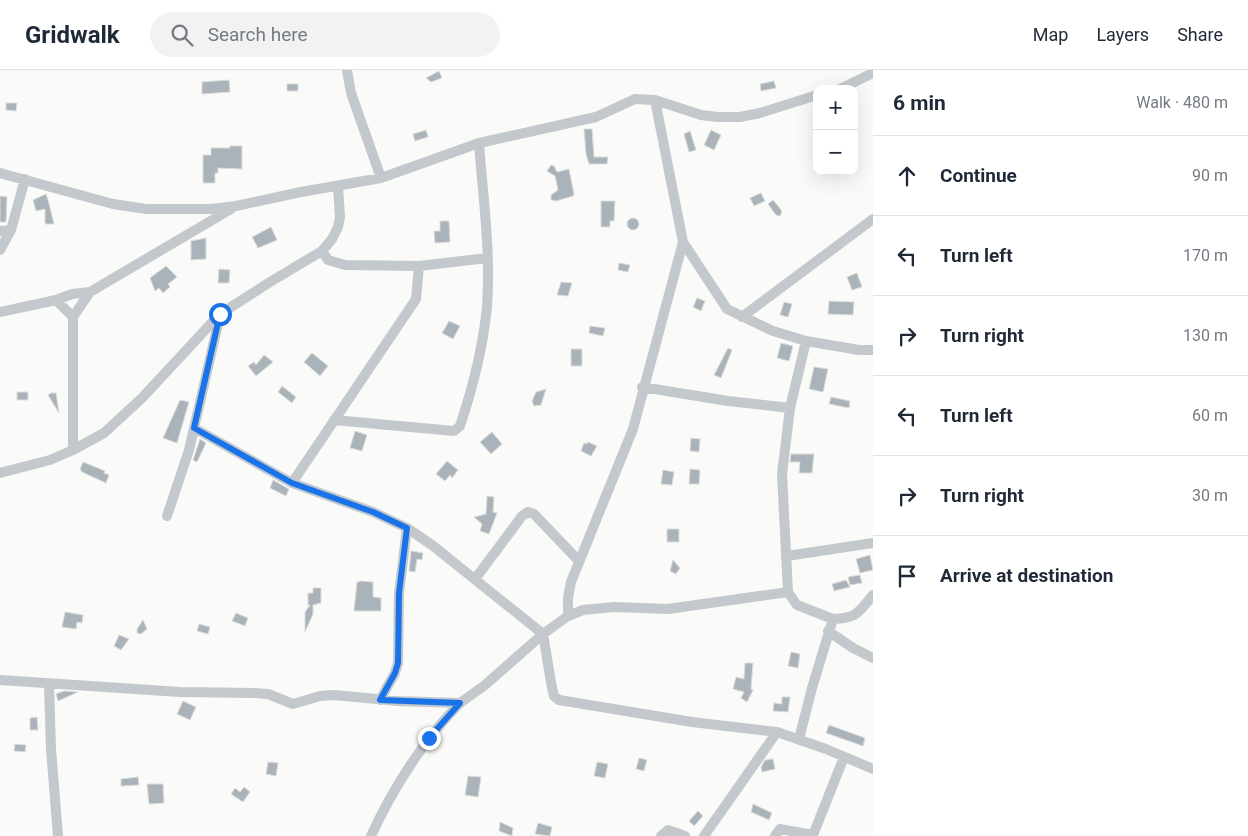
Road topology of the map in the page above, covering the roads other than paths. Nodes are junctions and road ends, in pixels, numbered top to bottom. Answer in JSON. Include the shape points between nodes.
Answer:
{"nodes":[{"id":1,"x":347,"y":70,"type":"edge"},
{"id":2,"x":873,"y":73,"type":"edge"},
{"id":3,"x":848,"y":85,"type":"edge"},
{"id":4,"x":813,"y":96,"type":"edge"},
{"id":5,"x":655,"y":100,"type":"junction"},
{"id":6,"x":479,"y":143,"type":"junction"},
{"id":7,"x":0,"y":173,"type":"edge"},
{"id":8,"x":381,"y":178,"type":"junction"},
{"id":9,"x":25,"y":179,"type":"junction"},
{"id":10,"x":338,"y":187,"type":"junction"},
{"id":11,"x":236,"y":206,"type":"junction"},
{"id":12,"x":873,"y":219,"type":"edge"},
{"id":13,"x":11,"y":230,"type":"junction"},
{"id":14,"x":0,"y":231,"type":"edge"},
{"id":15,"x":683,"y":242,"type":"junction"},
{"id":16,"x":0,"y":250,"type":"edge"},
{"id":17,"x":322,"y":251,"type":"junction"},
{"id":18,"x":487,"y":258,"type":"junction"},
{"id":19,"x":419,"y":266,"type":"junction"},
{"id":20,"x":90,"y":292,"type":"junction"},
{"id":21,"x":56,"y":300,"type":"junction"},
{"id":22,"x":0,"y":312,"type":"edge"},
{"id":23,"x":220,"y":314,"type":"junction"},
{"id":24,"x":73,"y":317,"type":"junction"},
{"id":25,"x":742,"y":317,"type":"junction"},
{"id":26,"x":806,"y":340,"type":"junction"},
{"id":27,"x":873,"y":350,"type":"edge"},
{"id":28,"x":642,"y":387,"type":"junction"},
{"id":29,"x":790,"y":408,"type":"junction"},
{"id":30,"x":334,"y":420,"type":"junction"},
{"id":31,"x":194,"y":428,"type":"junction"},
{"id":32,"x":73,"y":450,"type":"junction"},
{"id":33,"x":0,"y":473,"type":"edge"},
{"id":34,"x":292,"y":483,"type":"junction"},
{"id":35,"x":166,"y":516,"type":"dead end"},
{"id":36,"x":407,"y":528,"type":"junction"},
{"id":37,"x":873,"y":543,"type":"edge"},
{"id":38,"x":787,"y":556,"type":"junction"},
{"id":39,"x":578,"y":560,"type":"junction"},
{"id":40,"x":475,"y":579,"type":"junction"},
{"id":41,"x":788,"y":592,"type":"junction"},
{"id":42,"x":873,"y":595,"type":"edge"},
{"id":43,"x":568,"y":616,"type":"junction"},
{"id":44,"x":833,"y":619,"type":"junction"},
{"id":45,"x":828,"y":631,"type":"junction"},
{"id":46,"x":542,"y":634,"type":"junction"},
{"id":47,"x":873,"y":658,"type":"edge"},
{"id":48,"x":0,"y":680,"type":"edge"},
{"id":49,"x":50,"y":684,"type":"junction"},
{"id":50,"x":380,"y":700,"type":"junction"},
{"id":51,"x":460,"y":703,"type":"junction"},
{"id":52,"x":777,"y":732,"type":"junction"},
{"id":53,"x":800,"y":739,"type":"junction"},
{"id":54,"x":844,"y":757,"type":"junction"},
{"id":55,"x":873,"y":769,"type":"edge"},
{"id":56,"x":58,"y":836,"type":"edge"},
{"id":57,"x":371,"y":836,"type":"edge"},
{"id":58,"x":662,"y":836,"type":"edge"},
{"id":59,"x":685,"y":836,"type":"edge"},
{"id":60,"x":704,"y":836,"type":"edge"},
{"id":61,"x":776,"y":836,"type":"edge"}],
"edges":[{"from":1,"to":8,"type":"street","via":[[351,93]]},
{"from":2,"to":3,"type":"street"},
{"from":4,"to":5,"type":"street","via":[[740,117],[701,115]]},
{"from":5,"to":6,"type":"street","via":[[635,98],[596,117]]},
{"from":5,"to":15,"type":"street"},
{"from":6,"to":8,"type":"street"},
{"from":6,"to":18,"type":"street"},
{"from":7,"to":9,"type":"street"},
{"from":8,"to":10,"type":"street"},
{"from":9,"to":11,"type":"street","via":[[93,199],[146,209]]},
{"from":9,"to":13,"type":"street"},
{"from":10,"to":11,"type":"street"},
{"from":10,"to":17,"type":"street","via":[[338,226]]},
{"from":11,"to":20,"type":"street"},
{"from":12,"to":25,"type":"street"},
{"from":13,"to":14,"type":"street"},
{"from":13,"to":16,"type":"street"},
{"from":15,"to":25,"type":"street","via":[[727,309]]},
{"from":15,"to":28,"type":"street"},
{"from":17,"to":19,"type":"street","via":[[328,260],[345,265]]},
{"from":17,"to":23,"type":"street"},
{"from":18,"to":19,"type":"street"},
{"from":18,"to":30,"type":"street","via":[[487,307],[480,354],[458,428],[454,431]]},
{"from":19,"to":30,"type":"street","via":[[416,299]]},
{"from":20,"to":21,"type":"street"},
{"from":20,"to":24,"type":"street"},
{"from":21,"to":22,"type":"street"},
{"from":21,"to":24,"type":"street"},
{"from":23,"to":31,"type":"street"},
{"from":23,"to":32,"type":"street","via":[[104,434]]},
{"from":24,"to":32,"type":"street"},
{"from":25,"to":26,"type":"street","via":[[773,331]]},
{"from":26,"to":27,"type":"street"},
{"from":26,"to":29,"type":"street"},
{"from":28,"to":29,"type":"street"},
{"from":28,"to":39,"type":"street","via":[[624,452]]},
{"from":29,"to":38,"type":"street","via":[[782,474]]},
{"from":30,"to":34,"type":"street"},
{"from":31,"to":34,"type":"street"},
{"from":31,"to":35,"type":"street"},
{"from":32,"to":33,"type":"street"},
{"from":34,"to":36,"type":"street","via":[[373,512]]},
{"from":36,"to":40,"type":"street"},
{"from":36,"to":50,"type":"street","via":[[399,593],[398,663]]},
{"from":37,"to":38,"type":"street"},
{"from":38,"to":41,"type":"street"},
{"from":39,"to":40,"type":"street","via":[[534,514],[528,512]]},
{"from":39,"to":43,"type":"street","via":[[568,598]]},
{"from":40,"to":46,"type":"street"},
{"from":41,"to":43,"type":"street","via":[[668,609],[614,607],[583,610]]},
{"from":41,"to":44,"type":"street","via":[[797,605]]},
{"from":42,"to":44,"type":"street","via":[[853,617]]},
{"from":43,"to":46,"type":"street"},
{"from":44,"to":45,"type":"street"},
{"from":45,"to":47,"type":"street"},
{"from":45,"to":53,"type":"street"},
{"from":46,"to":51,"type":"street"},
{"from":46,"to":52,"type":"street","via":[[554,696],[560,700],[692,722]]},
{"from":48,"to":49,"type":"street"},
{"from":49,"to":50,"type":"street","via":[[268,694],[293,704],[334,695]]},
{"from":49,"to":56,"type":"street"},
{"from":50,"to":51,"type":"street"},
{"from":51,"to":57,"type":"street","via":[[429,738],[380,815]]},
{"from":52,"to":53,"type":"street"},
{"from":52,"to":60,"type":"street"},
{"from":53,"to":54,"type":"street"},
{"from":54,"to":55,"type":"street"},
{"from":54,"to":61,"type":"street","via":[[813,835],[780,829]]},
{"from":58,"to":59,"type":"street","via":[[664,830]]}]}
